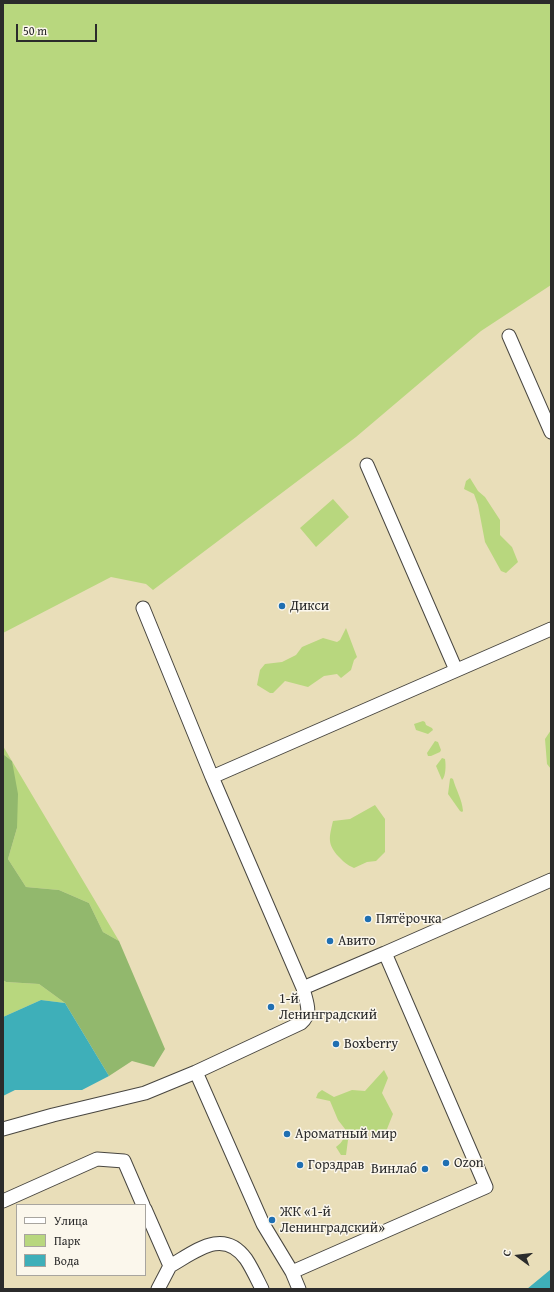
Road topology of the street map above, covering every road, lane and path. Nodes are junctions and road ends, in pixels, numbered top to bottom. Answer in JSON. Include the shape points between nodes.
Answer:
{"nodes":[{"id":1,"x":509,"y":336,"type":"dead end"},
{"id":2,"x":551,"y":432,"type":"edge"},
{"id":3,"x":367,"y":465,"type":"dead end"},
{"id":4,"x":143,"y":608,"type":"dead end"},
{"id":5,"x":551,"y":629,"type":"edge"},
{"id":6,"x":456,"y":670,"type":"junction"},
{"id":7,"x":212,"y":777,"type":"junction"},
{"id":8,"x":551,"y":880,"type":"edge"},
{"id":9,"x":384,"y":952,"type":"junction"},
{"id":10,"x":303,"y":988,"type":"junction"},
{"id":11,"x":196,"y":1072,"type":"junction"},
{"id":12,"x":3,"y":1129,"type":"edge"},
{"id":13,"x":3,"y":1201,"type":"edge"},
{"id":14,"x":143,"y":1204,"type":"edge"},
{"id":15,"x":146,"y":1211,"type":"edge"},
{"id":16,"x":170,"y":1266,"type":"junction"},
{"id":17,"x":292,"y":1272,"type":"junction"},
{"id":18,"x":158,"y":1289,"type":"edge"},
{"id":19,"x":262,"y":1289,"type":"edge"},
{"id":20,"x":300,"y":1289,"type":"edge"}],
"edges":[{"from":1,"to":2,"type":"street"},
{"from":3,"to":6,"type":"street"},
{"from":4,"to":7,"type":"street"},
{"from":5,"to":6,"type":"street"},
{"from":6,"to":7,"type":"street"},
{"from":7,"to":10,"type":"street"},
{"from":8,"to":9,"type":"street"},
{"from":9,"to":10,"type":"street"},
{"from":9,"to":17,"type":"street","via":[[486,1187]]},
{"from":10,"to":11,"type":"street","via":[[308,1014],[301,1023]]},
{"from":11,"to":12,"type":"street","via":[[145,1093],[53,1114]]},
{"from":11,"to":17,"type":"street","via":[[264,1224]]},
{"from":13,"to":14,"type":"street","via":[[96,1159],[124,1161]]},
{"from":15,"to":16,"type":"street"},
{"from":16,"to":18,"type":"street"},
{"from":16,"to":19,"type":"street","via":[[205,1246],[229,1244],[247,1260]]},
{"from":17,"to":20,"type":"street"}]}
